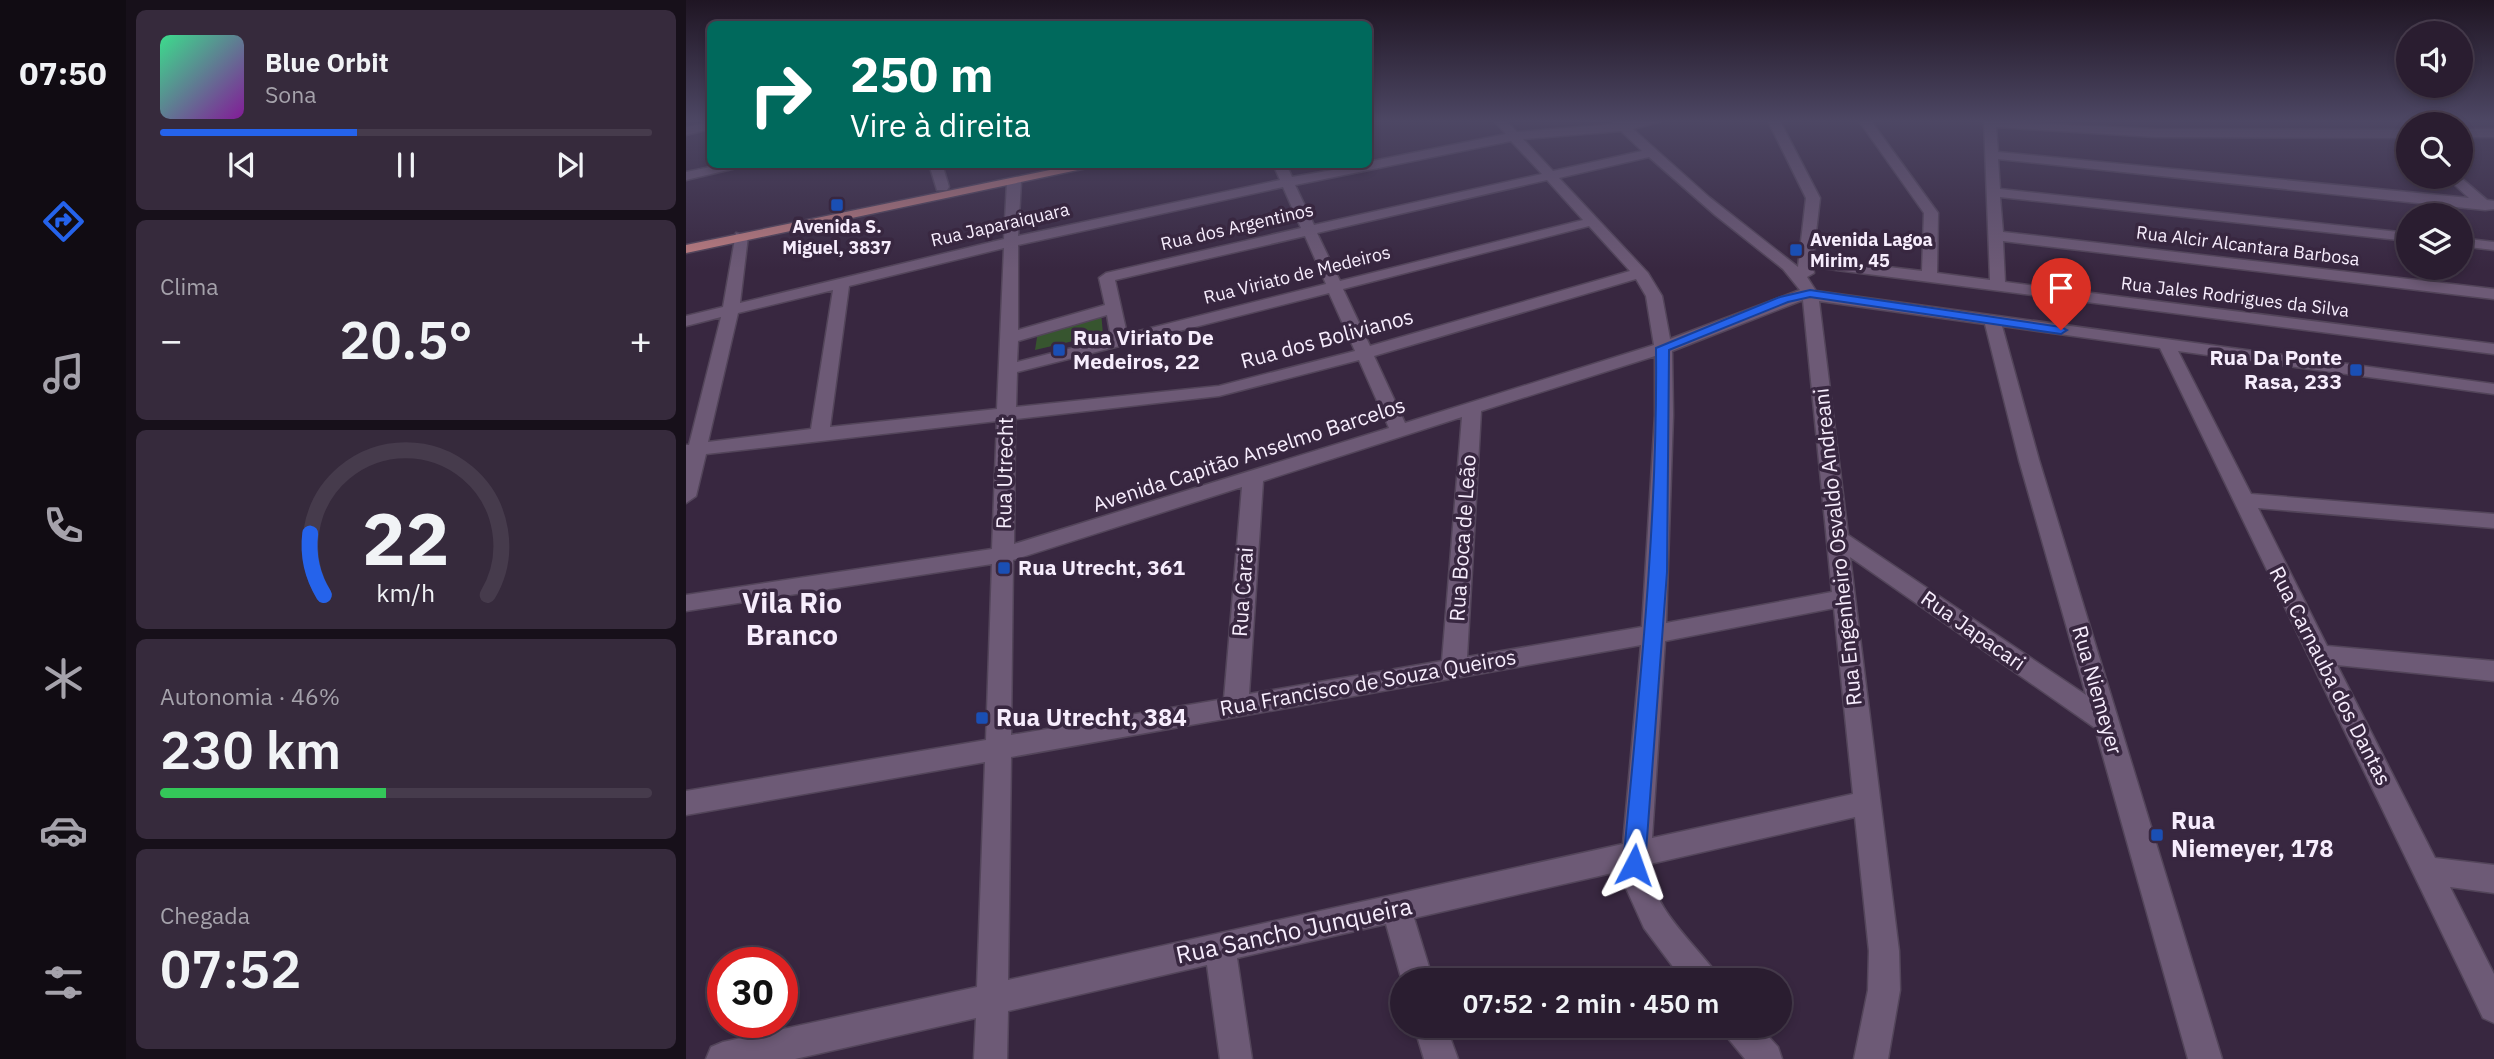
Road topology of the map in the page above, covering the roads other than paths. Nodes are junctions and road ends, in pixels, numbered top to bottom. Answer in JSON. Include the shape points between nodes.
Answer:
{"nodes":[{"id":1,"x":714,"y":170,"type":"edge"},
{"id":2,"x":937,"y":170,"type":"edge"},
{"id":3,"x":1023,"y":170,"type":"edge"},
{"id":4,"x":1069,"y":170,"type":"edge"},
{"id":5,"x":1282,"y":170,"type":"edge"},
{"id":6,"x":1338,"y":170,"type":"edge"},
{"id":7,"x":1546,"y":170,"type":"edge"},
{"id":8,"x":1571,"y":170,"type":"edge"},
{"id":9,"x":1670,"y":170,"type":"edge"},
{"id":10,"x":1799,"y":170,"type":"edge"},
{"id":11,"x":1900,"y":170,"type":"edge"},
{"id":12,"x":1995,"y":170,"type":"edge"},
{"id":13,"x":2146,"y":170,"type":"edge"},
{"id":14,"x":1550,"y":175,"type":"junction"},
{"id":15,"x":686,"y":176,"type":"edge"},
{"id":16,"x":1014,"y":182,"type":"junction"},
{"id":17,"x":1288,"y":183,"type":"junction"},
{"id":18,"x":942,"y":187,"type":"junction"},
{"id":19,"x":2468,"y":189,"type":"edge"},
{"id":20,"x":1996,"y":193,"type":"junction"},
{"id":21,"x":2488,"y":205,"type":"edge"},
{"id":22,"x":2494,"y":215,"type":"edge"},
{"id":23,"x":1594,"y":220,"type":"junction"},
{"id":24,"x":1308,"y":231,"type":"junction"},
{"id":25,"x":741,"y":236,"type":"junction"},
{"id":26,"x":1997,"y":236,"type":"junction"},
{"id":27,"x":2396,"y":236,"type":"edge"},
{"id":28,"x":686,"y":240,"type":"edge"},
{"id":29,"x":1010,"y":242,"type":"junction"},
{"id":30,"x":2473,"y":244,"type":"edge"},
{"id":31,"x":2494,"y":246,"type":"edge"},
{"id":32,"x":686,"y":249,"type":"edge"},
{"id":33,"x":1805,"y":261,"type":"junction"},
{"id":34,"x":1640,"y":273,"type":"junction"},
{"id":35,"x":1928,"y":278,"type":"junction"},
{"id":36,"x":842,"y":282,"type":"junction"},
{"id":37,"x":1332,"y":286,"type":"junction"},
{"id":38,"x":1998,"y":286,"type":"junction"},
{"id":39,"x":1809,"y":289,"type":"junction"},
{"id":40,"x":2494,"y":294,"type":"edge"},
{"id":41,"x":1115,"y":307,"type":"junction"},
{"id":42,"x":731,"y":308,"type":"junction"},
{"id":43,"x":1992,"y":320,"type":"junction"},
{"id":44,"x":686,"y":321,"type":"edge"},
{"id":45,"x":1010,"y":338,"type":"junction"},
{"id":46,"x":1121,"y":339,"type":"junction"},
{"id":47,"x":2166,"y":346,"type":"junction"},
{"id":48,"x":1662,"y":348,"type":"junction"},
{"id":49,"x":2494,"y":349,"type":"edge"},
{"id":50,"x":1365,"y":354,"type":"junction"},
{"id":51,"x":1009,"y":369,"type":"junction"},
{"id":52,"x":2494,"y":389,"type":"edge"},
{"id":53,"x":1472,"y":408,"type":"junction"},
{"id":54,"x":1006,"y":415,"type":"junction"},
{"id":55,"x":1400,"y":431,"type":"junction"},
{"id":56,"x":820,"y":434,"type":"junction"},
{"id":57,"x":693,"y":449,"type":"edge"},
{"id":58,"x":1253,"y":478,"type":"junction"},
{"id":59,"x":686,"y":496,"type":"edge"},
{"id":60,"x":2241,"y":500,"type":"junction"},
{"id":61,"x":2494,"y":521,"type":"edge"},
{"id":62,"x":1839,"y":539,"type":"junction"},
{"id":63,"x":1004,"y":555,"type":"junction"},
{"id":64,"x":1843,"y":598,"type":"junction"},
{"id":65,"x":686,"y":603,"type":"edge"},
{"id":66,"x":1653,"y":634,"type":"junction"},
{"id":67,"x":2320,"y":654,"type":"junction"},
{"id":68,"x":1454,"y":668,"type":"junction"},
{"id":69,"x":2494,"y":671,"type":"edge"},
{"id":70,"x":1236,"y":706,"type":"junction"},
{"id":71,"x":2107,"y":723,"type":"junction"},
{"id":72,"x":999,"y":748,"type":"junction"},
{"id":73,"x":686,"y":803,"type":"edge"},
{"id":74,"x":1866,"y":803,"type":"junction"},
{"id":75,"x":1634,"y":856,"type":"junction"},
{"id":76,"x":2426,"y":870,"type":"junction"},
{"id":77,"x":2494,"y":879,"type":"edge"},
{"id":78,"x":1396,"y":909,"type":"junction"},
{"id":79,"x":1220,"y":947,"type":"junction"},
{"id":80,"x":1413,"y":968,"type":"edge"},
{"id":81,"x":1693,"y":968,"type":"edge"},
{"id":82,"x":992,"y":1001,"type":"junction"},
{"id":83,"x":2494,"y":1007,"type":"edge"},
{"id":84,"x":1434,"y":1038,"type":"edge"},
{"id":85,"x":1748,"y":1038,"type":"edge"},
{"id":86,"x":743,"y":1057,"type":"edge"},
{"id":87,"x":991,"y":1059,"type":"edge"},
{"id":88,"x":1236,"y":1059,"type":"edge"},
{"id":89,"x":1441,"y":1059,"type":"edge"},
{"id":90,"x":1766,"y":1059,"type":"edge"},
{"id":91,"x":1871,"y":1059,"type":"edge"},
{"id":92,"x":2205,"y":1059,"type":"edge"}],
"edges":[{"from":1,"to":15,"type":"street"},
{"from":2,"to":18,"type":"street"},
{"from":3,"to":18,"type":"main road"},
{"from":4,"to":16,"type":"main road"},
{"from":5,"to":17,"type":"street"},
{"from":6,"to":17,"type":"street","name":"Rua Japaraiquara"},
{"from":7,"to":14,"type":"street"},
{"from":8,"to":14,"type":"street","name":"Rua dos Argentinos"},
{"from":9,"to":39,"type":"street"},
{"from":10,"to":33,"type":"street","name":"Rua Engenheiro Osvaldo Andreani","via":[[1813,198]]},
{"from":11,"to":35,"type":"street","via":[[1931,213]]},
{"from":12,"to":20,"type":"street"},
{"from":13,"to":21,"type":"street"},
{"from":14,"to":23,"type":"street"},
{"from":14,"to":24,"type":"street","name":"Rua dos Argentinos"},
{"from":16,"to":25,"type":"main road"},
{"from":16,"to":29,"type":"street","name":"Rua Utrecht"},
{"from":17,"to":24,"type":"street"},
{"from":17,"to":29,"type":"street","name":"Rua Japaraiquara"},
{"from":18,"to":28,"type":"main road"},
{"from":19,"to":21,"type":"street"},
{"from":20,"to":26,"type":"street"},
{"from":20,"to":27,"type":"street"},
{"from":21,"to":22,"type":"street"},
{"from":23,"to":34,"type":"street"},
{"from":23,"to":37,"type":"street","name":"Rua Viriato de Medeiros"},
{"from":24,"to":37,"type":"street"},
{"from":24,"to":41,"type":"street","name":"Rua dos Argentinos","via":[[1111,276],[1107,278]]},
{"from":25,"to":32,"type":"main road"},
{"from":25,"to":42,"type":"street"},
{"from":26,"to":38,"type":"street"},
{"from":26,"to":40,"type":"street","name":"Rua Alcir Alcantara Barbosa"},
{"from":29,"to":36,"type":"street","name":"Rua Japaraiquara"},
{"from":29,"to":45,"type":"street","name":"Rua Utrecht"},
{"from":30,"to":31,"type":"street"},
{"from":33,"to":35,"type":"street","name":"Rua Jales Rodrigues da Silva"},
{"from":33,"to":39,"type":"street","name":"Rua Engenheiro Osvaldo Andreani"},
{"from":34,"to":48,"type":"street","via":[[1654,296]]},
{"from":34,"to":50,"type":"street","name":"Rua dos Bolivianos"},
{"from":35,"to":38,"type":"street","name":"Rua Jales Rodrigues da Silva"},
{"from":36,"to":42,"type":"street","name":"Rua Japaraiquara"},
{"from":36,"to":56,"type":"street"},
{"from":37,"to":46,"type":"street","name":"Rua Viriato de Medeiros"},
{"from":37,"to":50,"type":"street"},
{"from":38,"to":49,"type":"street","name":"Rua Jales Rodrigues da Silva"},
{"from":39,"to":43,"type":"street"},
{"from":39,"to":48,"type":"street","name":"Avenida Capitão Anselmo Barcelos"},
{"from":39,"to":62,"type":"street","name":"Rua Engenheiro Osvaldo Andreani"},
{"from":41,"to":45,"type":"street"},
{"from":41,"to":46,"type":"street"},
{"from":42,"to":44,"type":"street","name":"Rua Japaraiquara"},
{"from":42,"to":57,"type":"street"},
{"from":43,"to":47,"type":"street"},
{"from":43,"to":71,"type":"street","name":"Rua Niemeyer"},
{"from":45,"to":51,"type":"street","name":"Rua Utrecht"},
{"from":46,"to":51,"type":"street","name":"Rua Viriato de Medeiros"},
{"from":47,"to":52,"type":"street"},
{"from":47,"to":60,"type":"street","name":"Rua Carnauba dos Dantas"},
{"from":48,"to":53,"type":"street","name":"Avenida Capitão Anselmo Barcelos"},
{"from":48,"to":66,"type":"street","via":[[1664,415]]},
{"from":50,"to":54,"type":"street","name":"Rua dos Bolivianos","via":[[1219,391]]},
{"from":50,"to":55,"type":"street"},
{"from":51,"to":54,"type":"street","name":"Rua Utrecht"},
{"from":53,"to":55,"type":"street","name":"Avenida Capitão Anselmo Barcelos"},
{"from":53,"to":68,"type":"street","name":"Rua Boca de Leão"},
{"from":54,"to":56,"type":"street","name":"Rua dos Bolivianos"},
{"from":54,"to":63,"type":"street","name":"Rua Utrecht"},
{"from":55,"to":58,"type":"street","name":"Avenida Capitão Anselmo Barcelos"},
{"from":56,"to":57,"type":"street","name":"Rua dos Bolivianos"},
{"from":57,"to":59,"type":"street"},
{"from":58,"to":63,"type":"street","name":"Avenida Capitão Anselmo Barcelos"},
{"from":58,"to":70,"type":"street","name":"Rua Carai"},
{"from":60,"to":61,"type":"street"},
{"from":60,"to":67,"type":"street","name":"Rua Carnauba dos Dantas"},
{"from":62,"to":64,"type":"street","name":"Rua Engenheiro Osvaldo Andreani"},
{"from":62,"to":71,"type":"street","name":"Rua Japacari"},
{"from":63,"to":65,"type":"street","name":"Avenida Capitão Anselmo Barcelos"},
{"from":63,"to":72,"type":"street","name":"Rua Utrecht"},
{"from":64,"to":66,"type":"street","name":"Rua Francisco de Souza Queiros"},
{"from":64,"to":74,"type":"street","name":"Rua Engenheiro Osvaldo Andreani"},
{"from":66,"to":68,"type":"street","name":"Rua Francisco de Souza Queiros"},
{"from":66,"to":75,"type":"street"},
{"from":67,"to":69,"type":"street"},
{"from":67,"to":76,"type":"street","name":"Rua Carnauba dos Dantas"},
{"from":68,"to":70,"type":"street","name":"Rua Francisco de Souza Queiros"},
{"from":70,"to":72,"type":"street","name":"Rua Francisco de Souza Queiros"},
{"from":71,"to":92,"type":"street","name":"Rua Niemeyer"},
{"from":72,"to":73,"type":"street","name":"Rua Francisco de Souza Queiros"},
{"from":72,"to":82,"type":"street","name":"Rua Utrecht"},
{"from":74,"to":75,"type":"street","name":"Rua Sancho Junqueira"},
{"from":74,"to":91,"type":"street","name":"Rua Engenheiro Osvaldo Andreani","via":[[1884,951],[1884,990]]},
{"from":75,"to":78,"type":"street","name":"Rua Sancho Junqueira"},
{"from":75,"to":81,"type":"street","via":[[1639,893]]},
{"from":76,"to":77,"type":"street"},
{"from":76,"to":83,"type":"street","name":"Rua Carnauba dos Dantas"},
{"from":78,"to":79,"type":"street","name":"Rua Sancho Junqueira"},
{"from":78,"to":80,"type":"street"},
{"from":79,"to":82,"type":"street","name":"Rua Sancho Junqueira"},
{"from":79,"to":88,"type":"street"},
{"from":82,"to":86,"type":"street","name":"Rua Sancho Junqueira"},
{"from":82,"to":87,"type":"street","name":"Rua Utrecht"},
{"from":84,"to":89,"type":"street"},
{"from":85,"to":90,"type":"street"}]}
